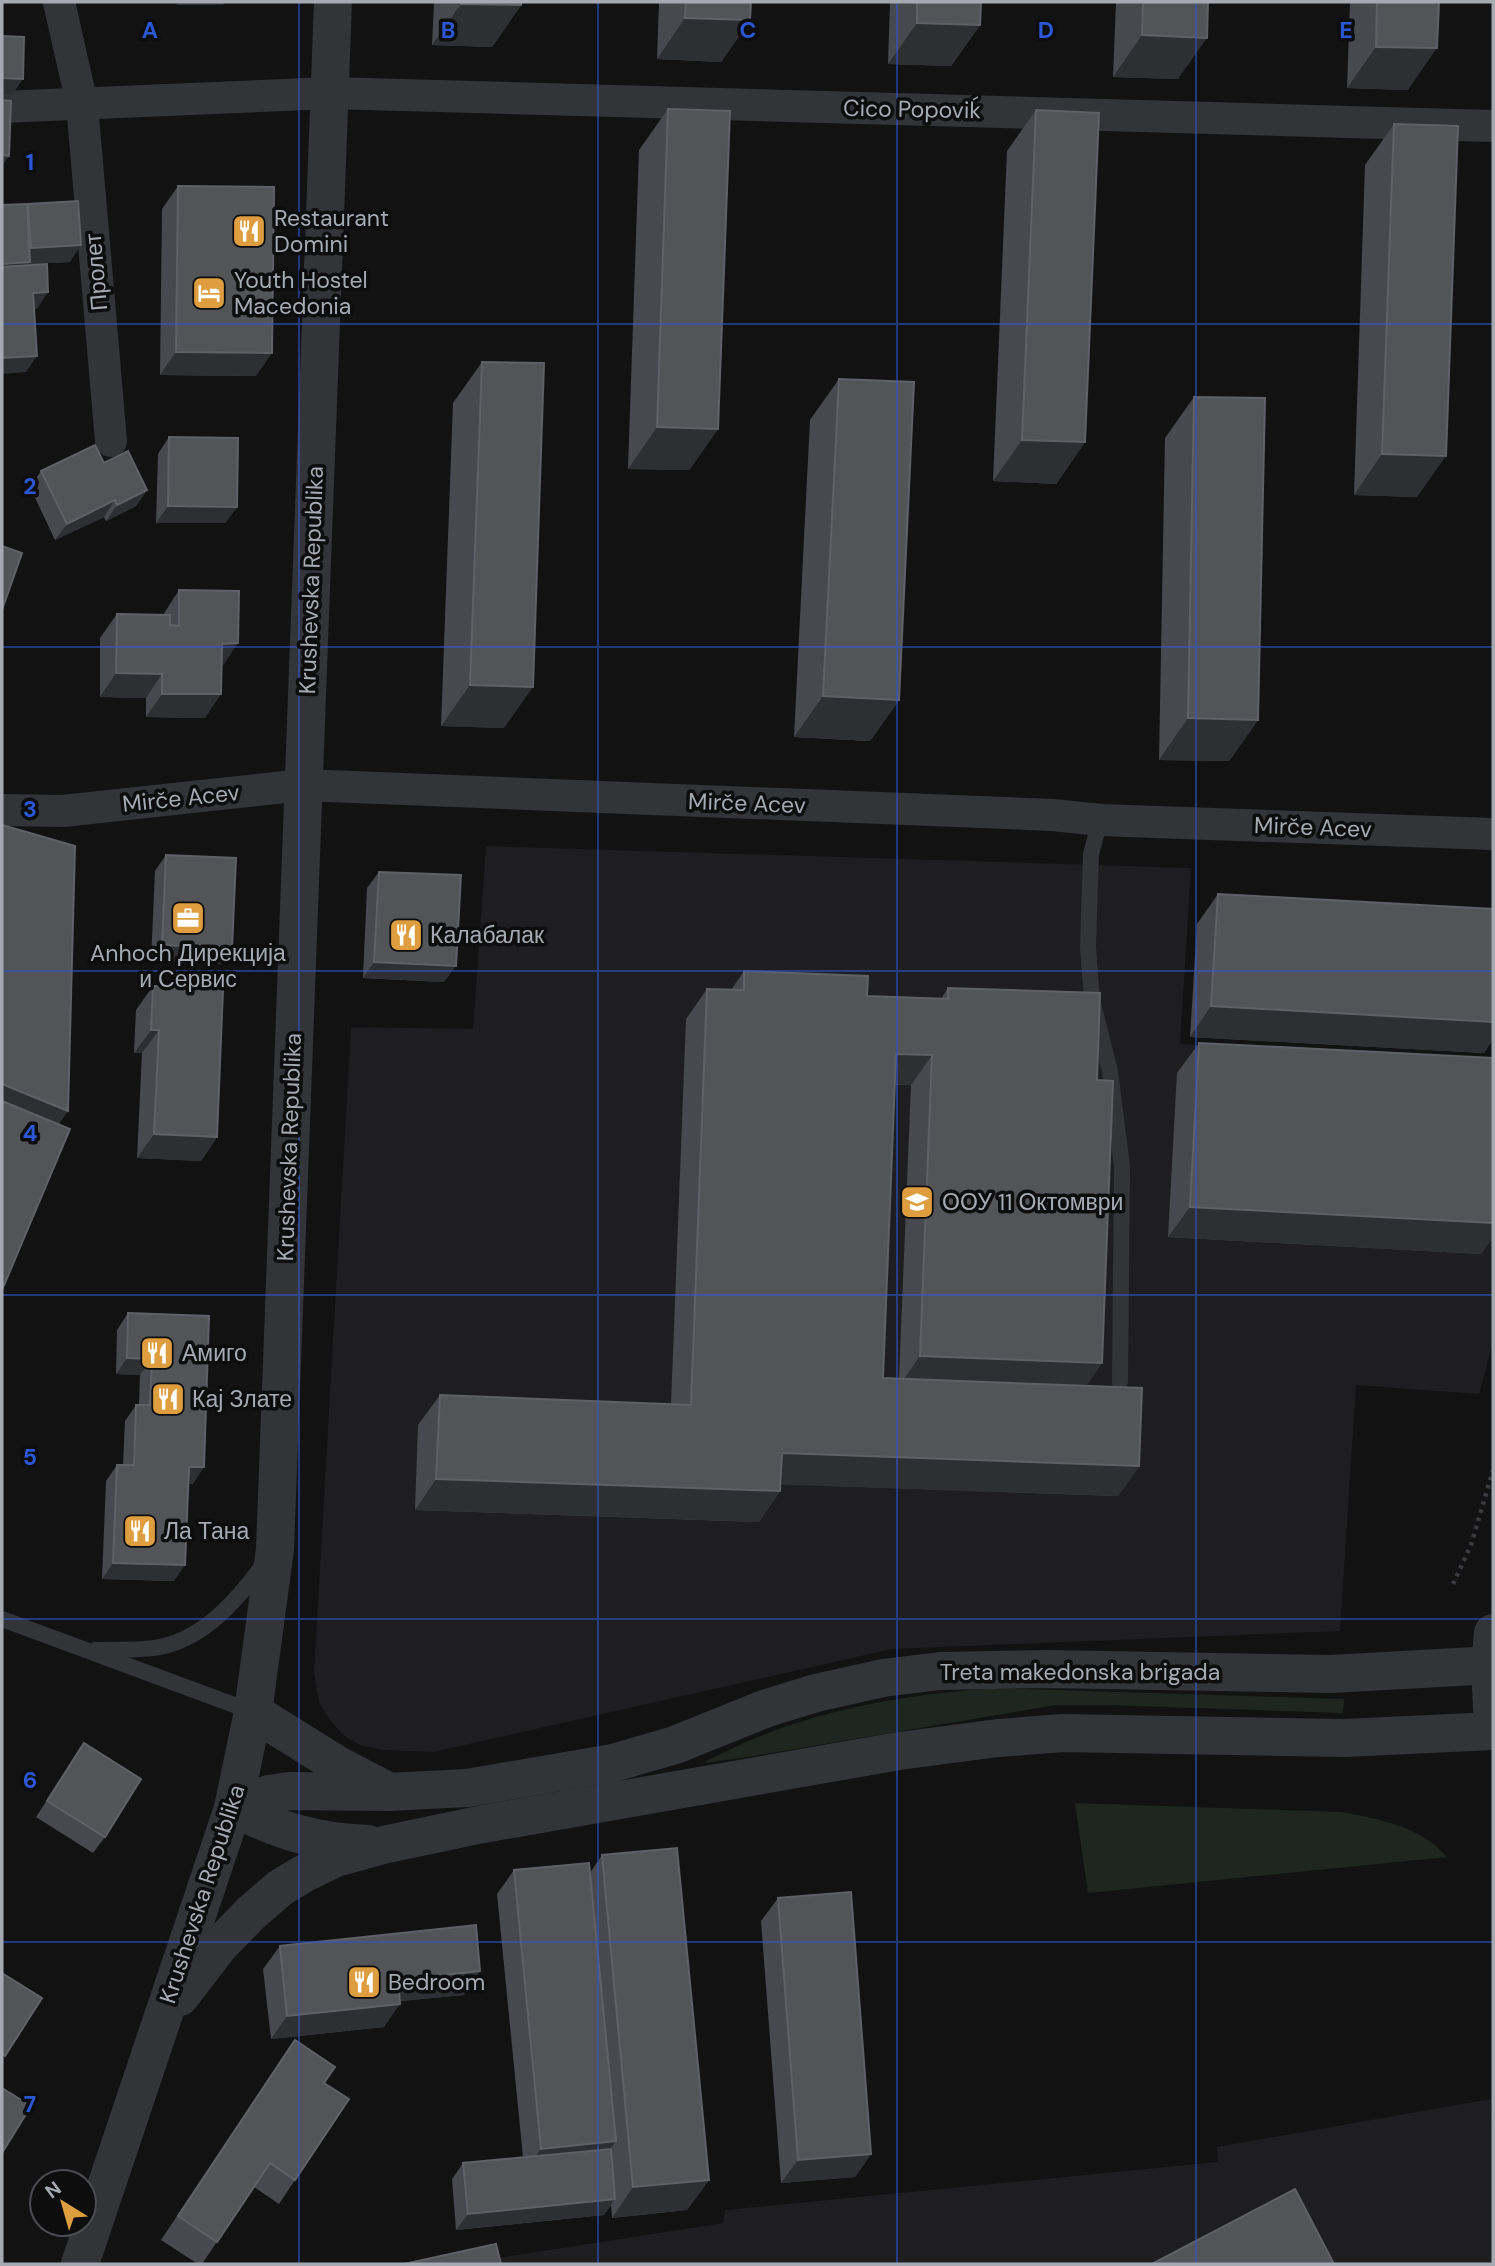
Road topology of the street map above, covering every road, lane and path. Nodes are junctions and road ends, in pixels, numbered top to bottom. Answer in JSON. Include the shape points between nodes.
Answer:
{"nodes":[{"id":1,"x":59,"y":2,"type":"edge"},
{"id":2,"x":333,"y":2,"type":"edge"},
{"id":3,"x":330,"y":93,"type":"junction"},
{"id":4,"x":82,"y":104,"type":"junction"},
{"id":5,"x":2,"y":107,"type":"edge"},
{"id":6,"x":1493,"y":126,"type":"edge"},
{"id":7,"x":111,"y":441,"type":"dead end"},
{"id":8,"x":303,"y":785,"type":"junction"},
{"id":9,"x":2,"y":810,"type":"edge"},
{"id":10,"x":1100,"y":820,"type":"junction"},
{"id":11,"x":1493,"y":834,"type":"edge"},
{"id":12,"x":1120,"y":1382,"type":"dead end"},
{"id":13,"x":1493,"y":1470,"type":"edge"},
{"id":14,"x":275,"y":1549,"type":"junction"},
{"id":15,"x":1452,"y":1584,"type":"dead end"},
{"id":16,"x":2,"y":1619,"type":"edge"},
{"id":17,"x":89,"y":1650,"type":"junction"},
{"id":18,"x":1492,"y":1654,"type":"edge"},
{"id":19,"x":253,"y":1712,"type":"junction"},
{"id":20,"x":1493,"y":1731,"type":"edge"},
{"id":21,"x":1493,"y":1737,"type":"edge"},
{"id":22,"x":388,"y":1792,"type":"junction"},
{"id":23,"x":233,"y":1808,"type":"junction"},
{"id":24,"x":383,"y":1845,"type":"junction"},
{"id":25,"x":158,"y":2031,"type":"junction"},
{"id":26,"x":80,"y":2264,"type":"edge"}],
"edges":[{"from":1,"to":4,"type":"street","name":"Пролет"},
{"from":2,"to":3,"type":"street","name":"Krushevska Republika"},
{"from":3,"to":4,"type":"street"},
{"from":3,"to":6,"type":"street","name":"Cico Popoviḱ"},
{"from":3,"to":8,"type":"street","name":"Krushevska Republika"},
{"from":4,"to":5,"type":"street"},
{"from":4,"to":7,"type":"street","name":"Пролет"},
{"from":8,"to":9,"type":"street","name":"Mirče Acev","via":[[63,811]]},
{"from":8,"to":10,"type":"street","name":"Mirče Acev"},
{"from":8,"to":14,"type":"street","name":"Krushevska Republika"},
{"from":10,"to":11,"type":"street","name":"Mirče Acev"},
{"from":10,"to":12,"type":"lane","via":[[1091,854],[1088,947],[1092,1000],[1110,1071],[1122,1166]]},
{"from":13,"to":15,"type":"path","via":[[1471,1545]]},
{"from":14,"to":17,"type":"lane","via":[[250,1583],[194,1633],[158,1648]]},
{"from":14,"to":19,"type":"street","name":"Krushevska Republika"},
{"from":16,"to":17,"type":"lane"},
{"from":17,"to":19,"type":"lane"},
{"from":18,"to":20,"type":"street"},
{"from":18,"to":22,"type":"street","name":"Treta makedonska brigada","via":[[1331,1674],[992,1668],[929,1672],[816,1692],[613,1763],[467,1788]]},
{"from":19,"to":22,"type":"street"},
{"from":19,"to":23,"type":"street","name":"Krushevska Republika"},
{"from":20,"to":21,"type":"street"},
{"from":20,"to":24,"type":"street","via":[[1344,1738],[1063,1733],[999,1738],[752,1776]]},
{"from":22,"to":23,"type":"street","name":"Treta makedonska brigada","via":[[289,1791]]},
{"from":23,"to":24,"type":"street","via":[[307,1837]]},
{"from":23,"to":25,"type":"street","name":"Krushevska Republika"},
{"from":24,"to":25,"type":"street","via":[[336,1858],[280,1888],[219,1946]]},
{"from":25,"to":26,"type":"street","name":"Krushevska Republika"}]}
